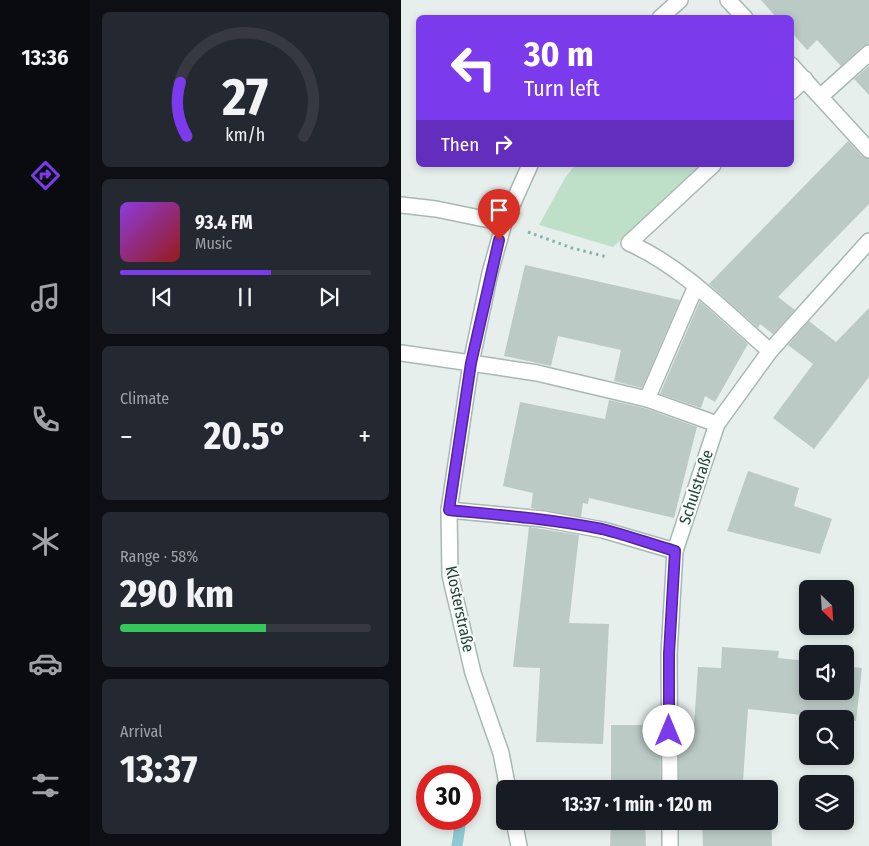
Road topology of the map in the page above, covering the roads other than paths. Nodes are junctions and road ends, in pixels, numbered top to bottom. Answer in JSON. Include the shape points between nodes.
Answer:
{"nodes":[{"id":1,"x":680,"y":0,"type":"edge"},
{"id":2,"x":728,"y":0,"type":"edge"},
{"id":3,"x":663,"y":15,"type":"edge"},
{"id":4,"x":742,"y":15,"type":"edge"},
{"id":5,"x":869,"y":53,"type":"edge"},
{"id":6,"x":794,"y":68,"type":"edge"},
{"id":7,"x":805,"y":79,"type":"junction"},
{"id":8,"x":794,"y":89,"type":"edge"},
{"id":9,"x":821,"y":96,"type":"junction"},
{"id":10,"x":869,"y":150,"type":"edge"},
{"id":11,"x":529,"y":167,"type":"edge"},
{"id":12,"x":711,"y":167,"type":"edge"},
{"id":13,"x":401,"y":205,"type":"edge"},
{"id":14,"x":503,"y":223,"type":"junction"},
{"id":15,"x":869,"y":241,"type":"edge"},
{"id":16,"x":696,"y":286,"type":"junction"},
{"id":17,"x":770,"y":351,"type":"junction"},
{"id":18,"x":401,"y":353,"type":"edge"},
{"id":19,"x":471,"y":363,"type":"junction"},
{"id":20,"x":647,"y":399,"type":"junction"},
{"id":21,"x":717,"y":424,"type":"junction"},
{"id":22,"x":449,"y":510,"type":"junction"},
{"id":23,"x":675,"y":551,"type":"junction"},
{"id":24,"x":506,"y":780,"type":"edge"},
{"id":25,"x":670,"y":780,"type":"edge"},
{"id":26,"x":516,"y":830,"type":"edge"},
{"id":27,"x":670,"y":830,"type":"edge"},
{"id":28,"x":519,"y":846,"type":"edge"},
{"id":29,"x":670,"y":846,"type":"edge"}],
"edges":[{"from":1,"to":3,"type":"street"},
{"from":2,"to":4,"type":"street"},
{"from":5,"to":9,"type":"street"},
{"from":6,"to":7,"type":"street"},
{"from":7,"to":8,"type":"street"},
{"from":7,"to":9,"type":"street"},
{"from":9,"to":10,"type":"street"},
{"from":11,"to":14,"type":"street","name":"Klosterstraße"},
{"from":12,"to":16,"type":"street","via":[[629,243],[650,253]]},
{"from":13,"to":14,"type":"street"},
{"from":14,"to":19,"type":"street","name":"Klosterstraße"},
{"from":15,"to":17,"type":"street","name":"Schulstraße"},
{"from":16,"to":17,"type":"street"},
{"from":16,"to":20,"type":"street"},
{"from":17,"to":21,"type":"street","name":"Schulstraße"},
{"from":18,"to":19,"type":"street"},
{"from":19,"to":20,"type":"street","via":[[537,372]]},
{"from":19,"to":22,"type":"street","name":"Klosterstraße"},
{"from":20,"to":21,"type":"street"},
{"from":21,"to":23,"type":"street","name":"Schulstraße"},
{"from":22,"to":23,"type":"street","via":[[552,520],[603,530]]},
{"from":22,"to":24,"type":"street","name":"Klosterstraße","via":[[449,575],[473,673],[501,753]]},
{"from":23,"to":25,"type":"street","name":"Schulstraße","via":[[669,654]]},
{"from":26,"to":28,"type":"street"},
{"from":27,"to":29,"type":"street"}]}
